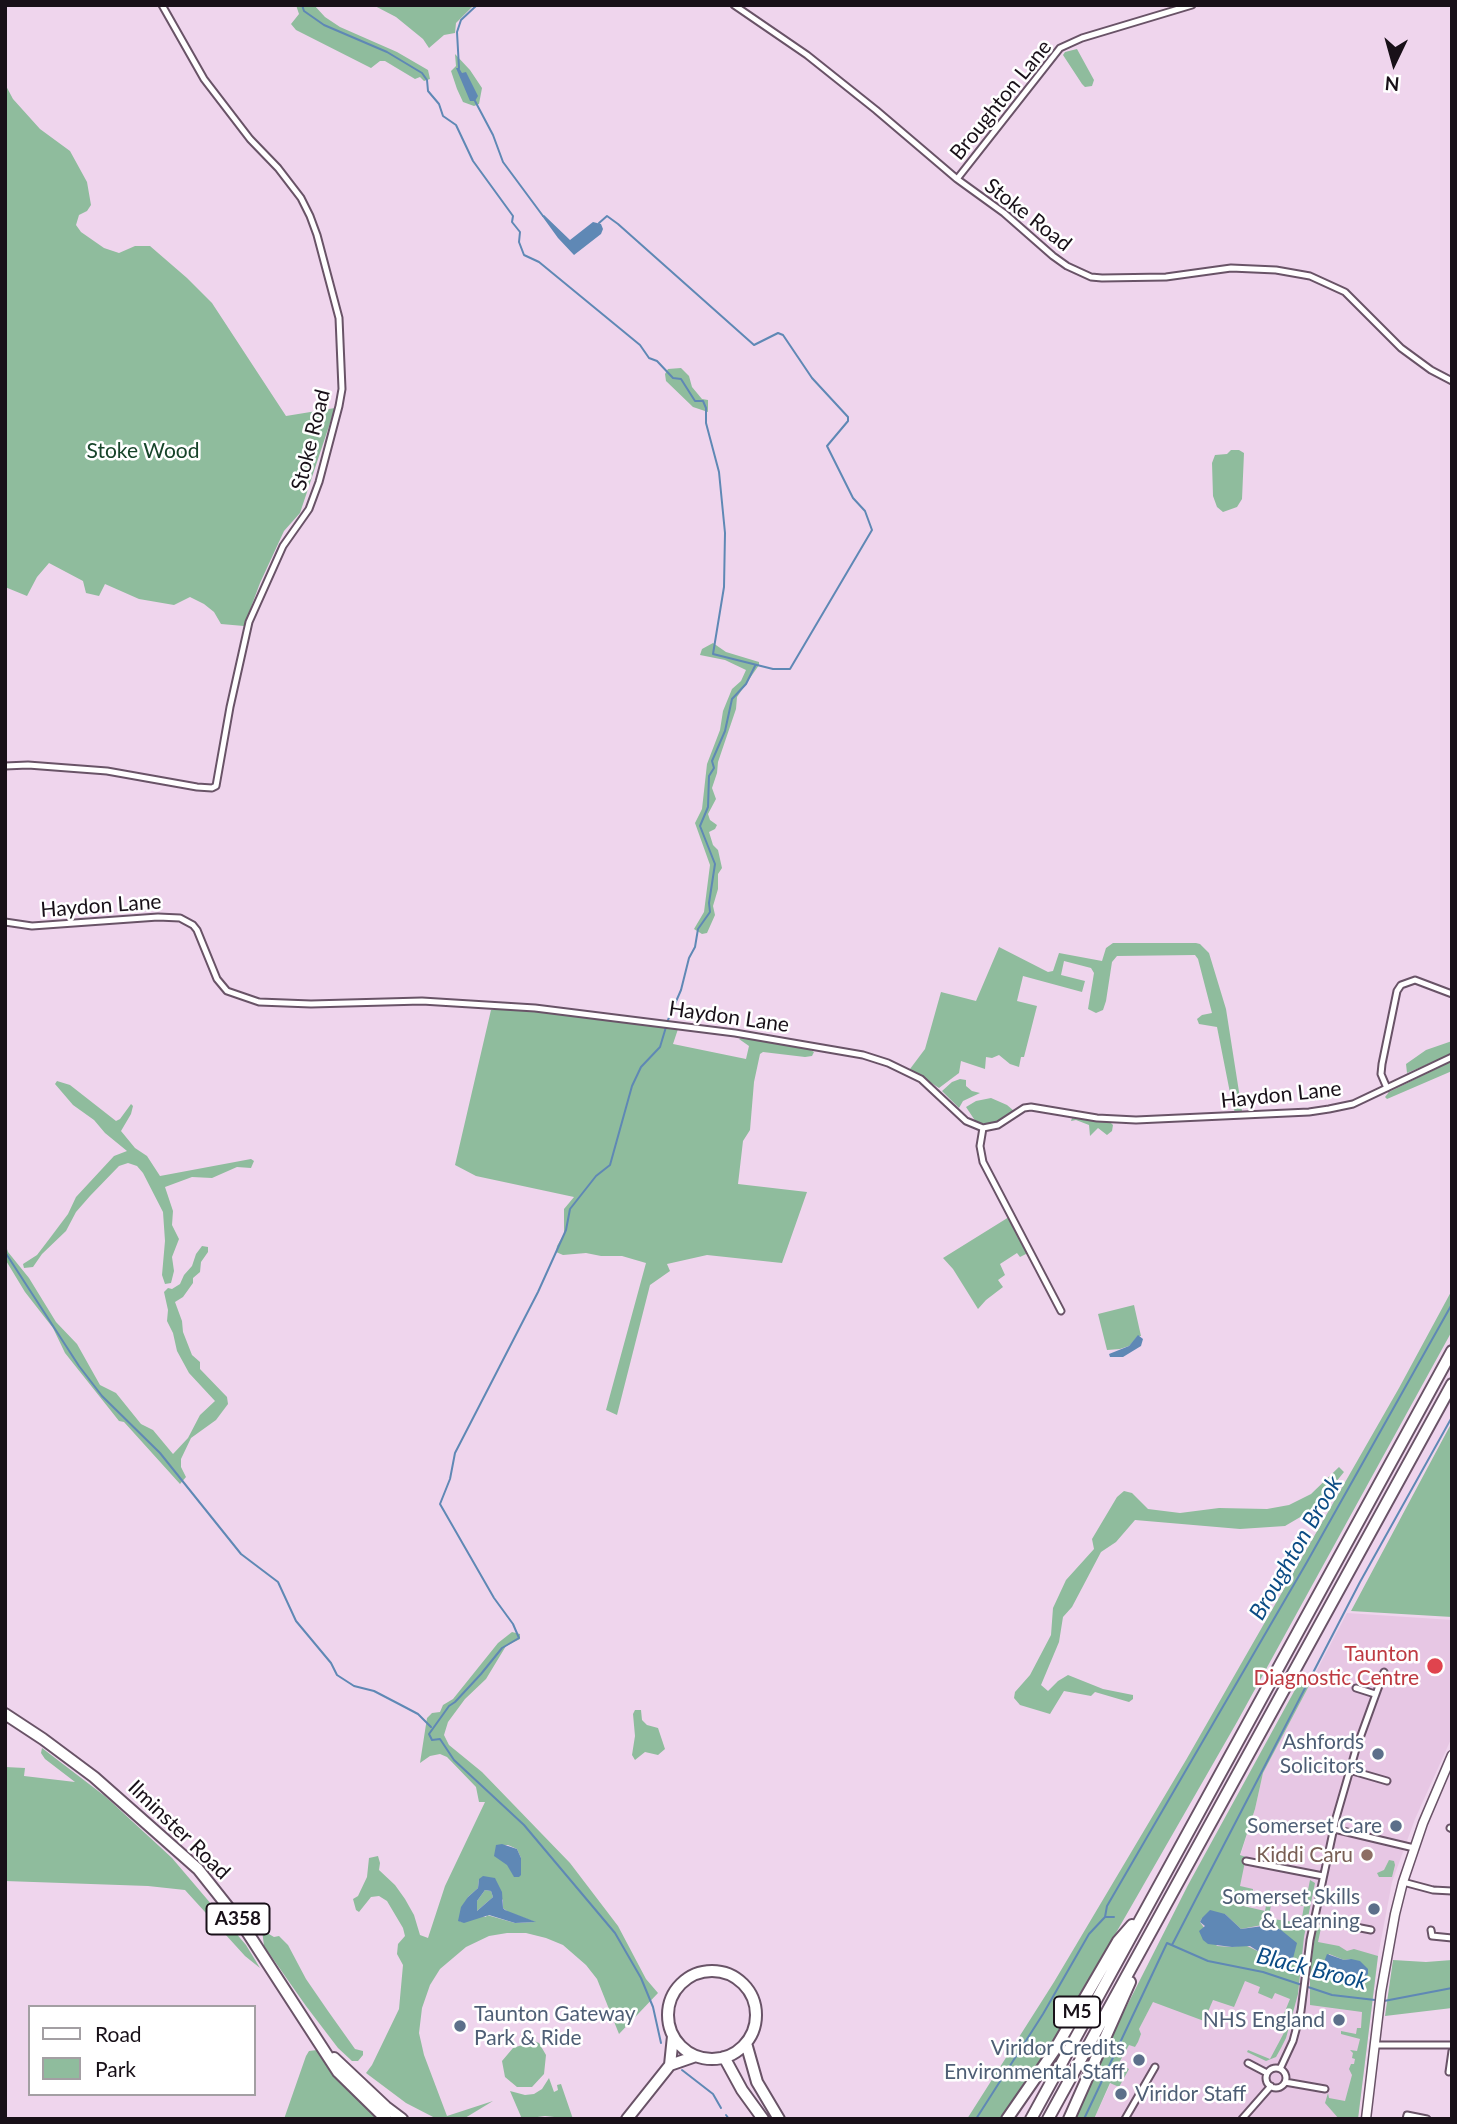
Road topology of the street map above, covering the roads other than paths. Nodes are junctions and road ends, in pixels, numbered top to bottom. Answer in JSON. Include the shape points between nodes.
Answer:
{"nodes":[{"id":1,"x":162,"y":5,"type":"edge"},
{"id":2,"x":734,"y":5,"type":"edge"},
{"id":3,"x":1192,"y":5,"type":"edge"},
{"id":4,"x":957,"y":179,"type":"junction"},
{"id":5,"x":1452,"y":382,"type":"edge"},
{"id":6,"x":5,"y":766,"type":"edge"},
{"id":7,"x":5,"y":922,"type":"edge"},
{"id":8,"x":1452,"y":994,"type":"edge"},
{"id":9,"x":1452,"y":1057,"type":"edge"},
{"id":10,"x":1387,"y":1088,"type":"junction"},
{"id":11,"x":983,"y":1128,"type":"junction"},
{"id":12,"x":1061,"y":1311,"type":"dead end"},
{"id":13,"x":1452,"y":1351,"type":"edge"},
{"id":14,"x":1452,"y":1384,"type":"edge"},
{"id":15,"x":1384,"y":1672,"type":"dead end"},
{"id":16,"x":1356,"y":1688,"type":"dead end"},
{"id":17,"x":1375,"y":1694,"type":"junction"},
{"id":18,"x":5,"y":1714,"type":"edge"},
{"id":19,"x":1452,"y":1755,"type":"edge"},
{"id":20,"x":1349,"y":1770,"type":"junction"},
{"id":21,"x":1387,"y":1781,"type":"dead end"},
{"id":22,"x":1334,"y":1829,"type":"junction"},
{"id":23,"x":1414,"y":1848,"type":"junction"},
{"id":24,"x":1246,"y":1861,"type":"dead end"},
{"id":25,"x":1323,"y":1876,"type":"junction"},
{"id":26,"x":1403,"y":1882,"type":"junction"},
{"id":27,"x":1452,"y":1891,"type":"edge"},
{"id":28,"x":1147,"y":1906,"type":"junction"},
{"id":29,"x":1314,"y":1919,"type":"junction"},
{"id":30,"x":1371,"y":1930,"type":"dead end"},
{"id":31,"x":1431,"y":1936,"type":"dead end"},
{"id":32,"x":1452,"y":1938,"type":"edge"},
{"id":33,"x":1143,"y":1946,"type":"junction"},
{"id":34,"x":673,"y":2036,"type":"junction"},
{"id":35,"x":317,"y":2041,"type":"junction"},
{"id":36,"x":746,"y":2043,"type":"junction"},
{"id":37,"x":1375,"y":2045,"type":"junction"},
{"id":38,"x":1452,"y":2045,"type":"edge"},
{"id":39,"x":1452,"y":2051,"type":"edge"},
{"id":40,"x":696,"y":2056,"type":"junction"},
{"id":41,"x":724,"y":2057,"type":"junction"},
{"id":42,"x":1248,"y":2063,"type":"dead end"},
{"id":43,"x":1451,"y":2064,"type":"edge"},
{"id":44,"x":670,"y":2065,"type":"junction"},
{"id":45,"x":1155,"y":2067,"type":"dead end"},
{"id":46,"x":1280,"y":2069,"type":"junction"},
{"id":47,"x":1449,"y":2072,"type":"dead end"},
{"id":48,"x":1267,"y":2073,"type":"junction"},
{"id":49,"x":1285,"y":2082,"type":"junction"},
{"id":50,"x":1271,"y":2086,"type":"junction"},
{"id":51,"x":1325,"y":2089,"type":"dead end"},
{"id":52,"x":1398,"y":2110,"type":"dead end"},
{"id":53,"x":1407,"y":2117,"type":"edge"},
{"id":54,"x":386,"y":2119,"type":"edge"},
{"id":55,"x":402,"y":2119,"type":"edge"},
{"id":56,"x":627,"y":2119,"type":"edge"},
{"id":57,"x":763,"y":2119,"type":"edge"},
{"id":58,"x":779,"y":2119,"type":"edge"},
{"id":59,"x":1007,"y":2119,"type":"edge"},
{"id":60,"x":1031,"y":2119,"type":"edge"},
{"id":61,"x":1048,"y":2119,"type":"edge"},
{"id":62,"x":1069,"y":2119,"type":"edge"},
{"id":63,"x":1125,"y":2119,"type":"edge"},
{"id":64,"x":1242,"y":2119,"type":"edge"},
{"id":65,"x":1366,"y":2119,"type":"edge"},
{"id":66,"x":1427,"y":2119,"type":"edge"}],
"edges":[{"from":1,"to":6,"type":"street","name":"Stoke Road","via":[[204,79],[287,179],[310,216],[339,318],[339,406],[309,509],[277,557],[249,622],[216,786],[197,787],[107,771]]},
{"from":2,"to":4,"type":"street","name":"Stoke Road","via":[[807,55]]},
{"from":3,"to":4,"type":"street","name":"Broughton Lane","via":[[1060,48]]},
{"from":4,"to":5,"type":"street","name":"Stoke Road","via":[[1053,256],[1091,277],[1167,277],[1256,267],[1329,283],[1345,292],[1401,348]]},
{"from":7,"to":11,"type":"street","name":"Haydon Lane","via":[[40,926],[180,918],[197,930],[217,979],[227,991],[259,1002],[422,1001],[535,1008],[735,1033],[863,1055],[921,1079],[967,1121]]},
{"from":8,"to":10,"type":"street","via":[[1415,980],[1401,985],[1382,1064]]},
{"from":9,"to":10,"type":"street","name":"Haydon Lane"},
{"from":10,"to":11,"type":"street","name":"Haydon Lane","via":[[1353,1104],[1308,1112],[1126,1120],[1031,1107]]},
{"from":11,"to":12,"type":"street","via":[[983,1162]]},
{"from":13,"to":28,"type":"highway","number":"M5"},
{"from":14,"to":33,"type":"highway","number":"M5"},
{"from":15,"to":17,"type":"street"},
{"from":16,"to":17,"type":"street"},
{"from":17,"to":20,"type":"street"},
{"from":18,"to":35,"type":"highway","name":"Ilminster Road","number":"A358","via":[[94,1777],[198,1870],[244,1927]]},
{"from":19,"to":23,"type":"street"},
{"from":20,"to":21,"type":"street"},
{"from":20,"to":22,"type":"street"},
{"from":22,"to":23,"type":"street"},
{"from":22,"to":25,"type":"street"},
{"from":23,"to":26,"type":"street"},
{"from":24,"to":25,"type":"street"},
{"from":25,"to":29,"type":"street"},
{"from":26,"to":27,"type":"street"},
{"from":26,"to":37,"type":"street"},
{"from":28,"to":59,"type":"highway","number":"M5","via":[[1118,1941],[1054,2051]]},
{"from":28,"to":60,"type":"highway","number":"M5"},
{"from":29,"to":30,"type":"street"},
{"from":29,"to":46,"type":"street","via":[[1304,1995],[1293,2041]]},
{"from":31,"to":32,"type":"street"},
{"from":33,"to":61,"type":"highway","number":"M5"},
{"from":33,"to":62,"type":"highway","number":"M5"},
{"from":34,"to":36,"type":"highway","via":[[668,2021],[674,1992],[698,1973],[713,1971],[728,1974],[750,1992],[756,2018]]},
{"from":34,"to":40,"type":"highway"},
{"from":34,"to":44,"type":"highway"},
{"from":35,"to":54,"type":"highway","name":"Ilminster Road","number":"A358","via":[[345,2081]]},
{"from":35,"to":55,"type":"highway","name":"Ilminster Road","number":"A358"},
{"from":36,"to":41,"type":"highway"},
{"from":36,"to":58,"type":"highway","via":[[757,2082]]},
{"from":37,"to":38,"type":"street"},
{"from":37,"to":65,"type":"street"},
{"from":39,"to":43,"type":"street"},
{"from":40,"to":41,"type":"highway"},
{"from":40,"to":44,"type":"highway"},
{"from":41,"to":57,"type":"highway"},
{"from":42,"to":48,"type":"street"},
{"from":43,"to":47,"type":"street"},
{"from":44,"to":56,"type":"highway"},
{"from":45,"to":63,"type":"street"},
{"from":46,"to":48,"type":"street"},
{"from":46,"to":49,"type":"street","via":[[1286,2074]]},
{"from":48,"to":50,"type":"street"},
{"from":49,"to":50,"type":"street","via":[[1278,2088]]},
{"from":49,"to":51,"type":"street"},
{"from":50,"to":64,"type":"street"},
{"from":52,"to":53,"type":"street"},
{"from":53,"to":66,"type":"street"}]}
